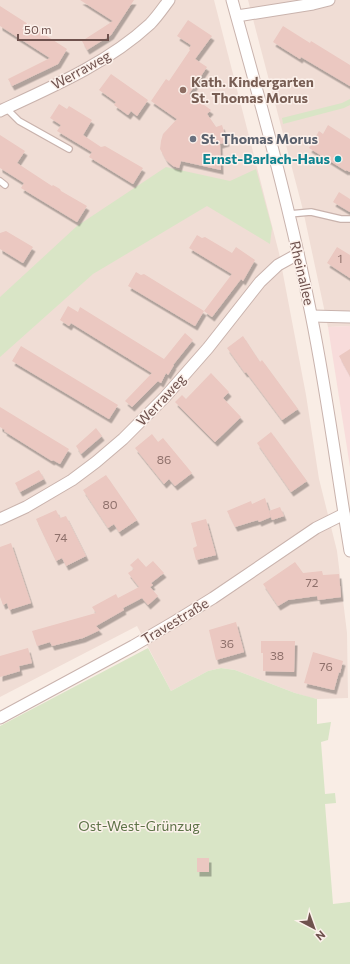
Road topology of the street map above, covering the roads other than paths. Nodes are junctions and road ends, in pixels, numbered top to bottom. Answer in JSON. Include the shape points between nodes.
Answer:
{"nodes":[{"id":1,"x":169,"y":0,"type":"edge"},
{"id":2,"x":232,"y":0,"type":"edge"},
{"id":3,"x":329,"y":0,"type":"edge"},
{"id":4,"x":237,"y":16,"type":"junction"},
{"id":5,"x":3,"y":109,"type":"edge"},
{"id":6,"x":69,"y":149,"type":"dead end"},
{"id":7,"x":289,"y":214,"type":"junction"},
{"id":8,"x":350,"y":219,"type":"edge"},
{"id":9,"x":298,"y":254,"type":"junction"},
{"id":10,"x":312,"y":316,"type":"junction"},
{"id":11,"x":350,"y":317,"type":"edge"},
{"id":12,"x":344,"y":514,"type":"junction"},
{"id":13,"x":0,"y":519,"type":"edge"},
{"id":14,"x":350,"y":551,"type":"edge"},
{"id":15,"x":0,"y":718,"type":"edge"}],
"edges":[{"from":1,"to":5,"type":"street","name":"Werraweg","via":[[151,23],[102,60],[53,87]]},
{"from":2,"to":4,"type":"street","name":"Rheinallee"},
{"from":3,"to":4,"type":"street"},
{"from":4,"to":7,"type":"street","name":"Rheinallee"},
{"from":5,"to":6,"type":"lane"},
{"from":7,"to":8,"type":"lane","via":[[311,212]]},
{"from":7,"to":9,"type":"street","name":"Rheinallee"},
{"from":9,"to":10,"type":"street","name":"Rheinallee"},
{"from":9,"to":13,"type":"street","name":"Werraweg","via":[[278,265],[260,282],[203,353],[123,439],[72,480]]},
{"from":10,"to":11,"type":"street"},
{"from":10,"to":12,"type":"street","name":"Rheinallee"},
{"from":12,"to":14,"type":"street","name":"Rheinallee"},
{"from":12,"to":15,"type":"street","name":"Travestraße","via":[[316,528],[168,626]]}]}
